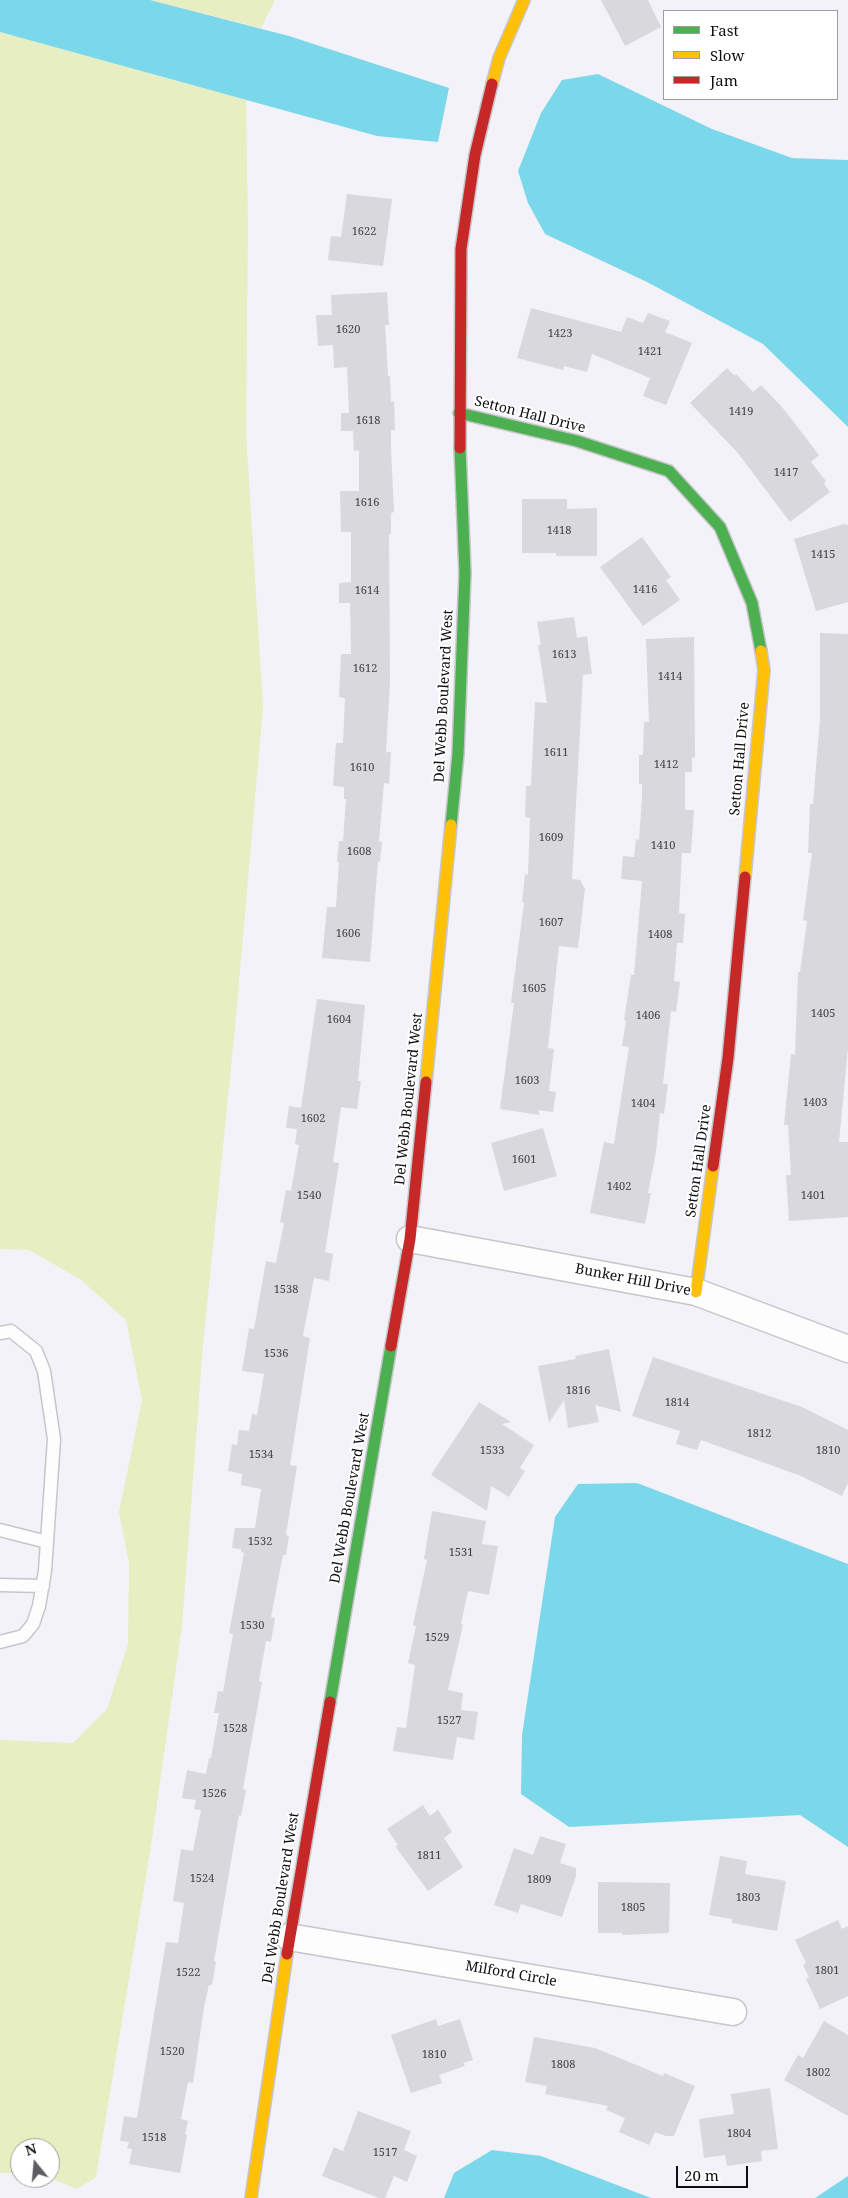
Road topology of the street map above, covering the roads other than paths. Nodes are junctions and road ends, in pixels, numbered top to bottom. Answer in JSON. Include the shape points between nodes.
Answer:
{"nodes":[{"id":1,"x":524,"y":0,"type":"edge"},
{"id":2,"x":459,"y":413,"type":"junction"},
{"id":3,"x":410,"y":1239,"type":"junction"},
{"id":4,"x":696,"y":1292,"type":"junction"},
{"id":5,"x":0,"y":1333,"type":"edge"},
{"id":6,"x":848,"y":1349,"type":"edge"},
{"id":7,"x":0,"y":1530,"type":"edge"},
{"id":8,"x":47,"y":1542,"type":"junction"},
{"id":9,"x":0,"y":1585,"type":"edge"},
{"id":10,"x":42,"y":1586,"type":"junction"},
{"id":11,"x":0,"y":1642,"type":"edge"},
{"id":12,"x":289,"y":1937,"type":"junction"},
{"id":13,"x":733,"y":2012,"type":"dead end"},
{"id":14,"x":251,"y":2198,"type":"edge"}],
"edges":[{"from":1,"to":2,"type":"street","name":"Del Webb Boulevard West","via":[[499,58],[475,155],[461,248]]},
{"from":2,"to":3,"type":"street","name":"Del Webb Boulevard West","via":[[465,573],[458,754]]},
{"from":2,"to":4,"type":"street","name":"Setton Hall Drive","via":[[577,441],[669,471],[720,527],[752,603],[764,670],[728,1058]]},
{"from":3,"to":4,"type":"street","name":"Bunker Hill Drive"},
{"from":3,"to":12,"type":"street","name":"Del Webb Boulevard West"},
{"from":4,"to":6,"type":"street","name":"Bunker Hill Drive"},
{"from":5,"to":8,"type":"lane","via":[[11,1331],[36,1351],[44,1371],[54,1439]]},
{"from":7,"to":8,"type":"lane"},
{"from":8,"to":10,"type":"lane"},
{"from":9,"to":10,"type":"lane"},
{"from":10,"to":11,"type":"lane","via":[[33,1624],[23,1636]]},
{"from":12,"to":13,"type":"street","name":"Milford Circle"},
{"from":12,"to":14,"type":"street","name":"Del Webb Boulevard West"}]}
